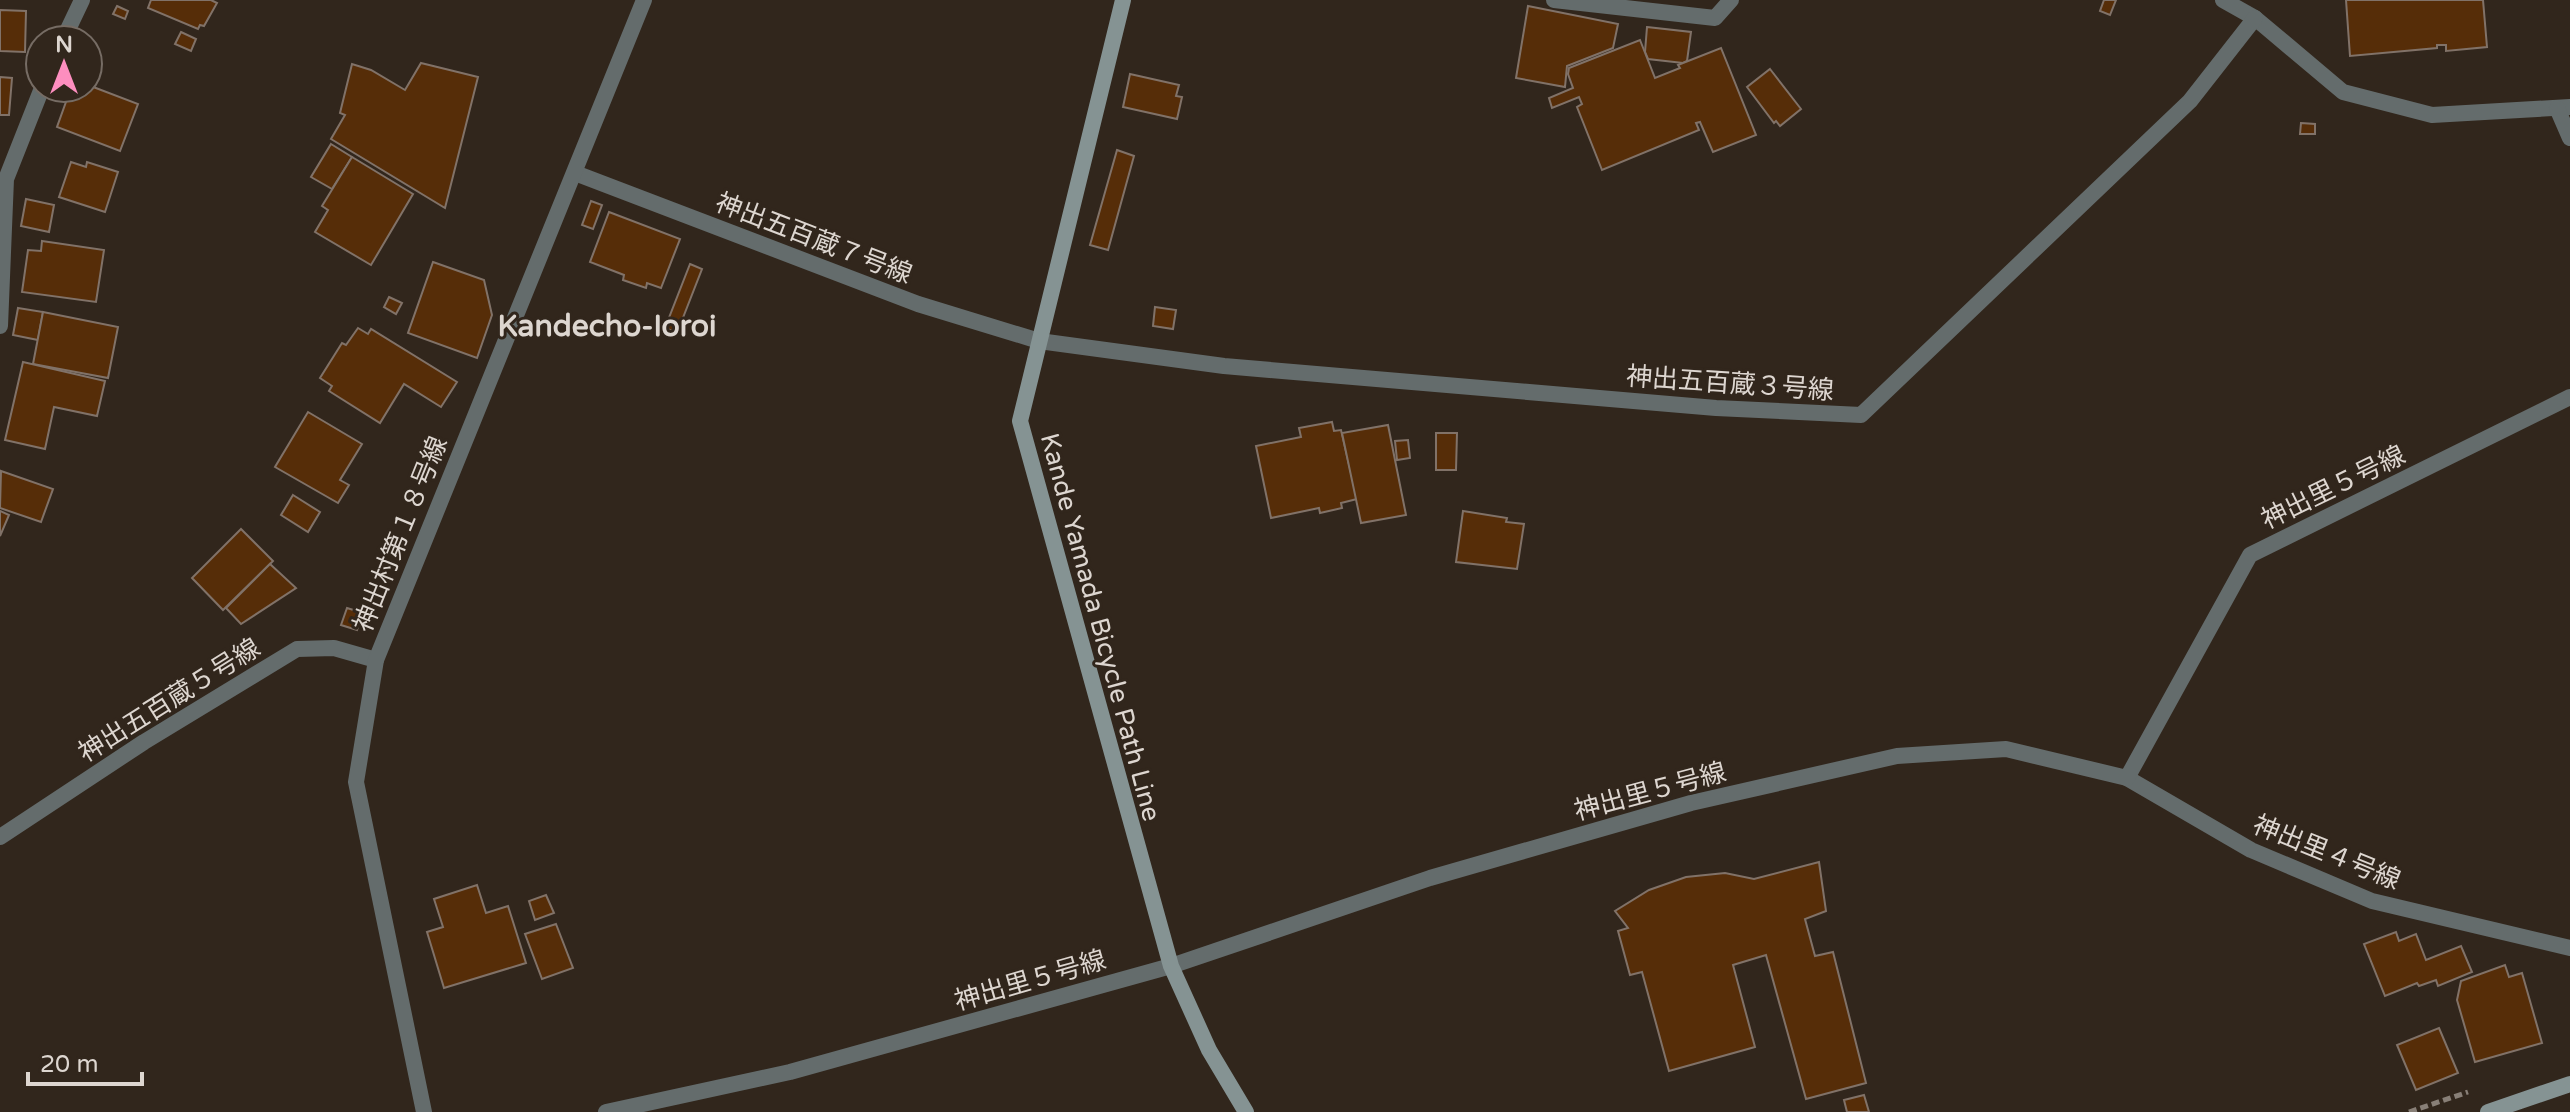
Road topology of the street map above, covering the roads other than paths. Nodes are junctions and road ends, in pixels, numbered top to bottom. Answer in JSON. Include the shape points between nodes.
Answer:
{"nodes":[{"id":1,"x":82,"y":0,"type":"edge"},
{"id":2,"x":644,"y":0,"type":"edge"},
{"id":3,"x":1123,"y":0,"type":"edge"},
{"id":4,"x":1554,"y":0,"type":"edge"},
{"id":5,"x":1731,"y":0,"type":"edge"},
{"id":6,"x":2223,"y":0,"type":"edge"},
{"id":7,"x":2255,"y":18,"type":"junction"},
{"id":8,"x":71,"y":24,"type":"edge"},
{"id":9,"x":35,"y":104,"type":"edge"},
{"id":10,"x":2564,"y":107,"type":"edge"},
{"id":11,"x":2570,"y":138,"type":"edge"},
{"id":12,"x":575,"y":173,"type":"junction"},
{"id":13,"x":3,"y":178,"type":"edge"},
{"id":14,"x":0,"y":326,"type":"edge"},
{"id":15,"x":1039,"y":341,"type":"junction"},
{"id":16,"x":2570,"y":397,"type":"edge"},
{"id":17,"x":376,"y":660,"type":"junction"},
{"id":18,"x":2127,"y":778,"type":"junction"},
{"id":19,"x":0,"y":837,"type":"edge"},
{"id":20,"x":2570,"y":948,"type":"edge"},
{"id":21,"x":1171,"y":966,"type":"junction"},
{"id":22,"x":2570,"y":1084,"type":"edge"},
{"id":23,"x":424,"y":1112,"type":"edge"},
{"id":24,"x":606,"y":1112,"type":"edge"},
{"id":25,"x":1246,"y":1112,"type":"edge"},
{"id":26,"x":2488,"y":1112,"type":"edge"}],
"edges":[{"from":1,"to":8,"type":"street"},
{"from":2,"to":12,"type":"street","name":"神出村第１８号線"},
{"from":3,"to":15,"type":"main road","name":"Kande Yamada Bicycle Path Line"},
{"from":4,"to":5,"type":"street","via":[[1715,18]]},
{"from":6,"to":7,"type":"street"},
{"from":7,"to":10,"type":"street","via":[[2343,92],[2432,115]]},
{"from":7,"to":15,"type":"street","name":"神出五百蔵３号線","via":[[2190,101],[1861,415],[1700,407],[1224,366]]},
{"from":9,"to":13,"type":"street"},
{"from":10,"to":11,"type":"street"},
{"from":12,"to":15,"type":"street","name":"神出五百蔵７号線","via":[[918,304]]},
{"from":12,"to":17,"type":"street","name":"神出村第１８号線"},
{"from":13,"to":14,"type":"street"},
{"from":15,"to":21,"type":"main road","name":"Kande Yamada Bicycle Path Line","via":[[1020,421]]},
{"from":16,"to":18,"type":"street","name":"神出里５号線","via":[[2250,555]]},
{"from":17,"to":19,"type":"street","name":"神出五百蔵５号線","via":[[334,648],[297,649]]},
{"from":17,"to":23,"type":"street","name":"神出村第１８号線","via":[[356,782]]},
{"from":18,"to":20,"type":"street","name":"神出里４号線","via":[[2251,850],[2372,901]]},
{"from":18,"to":21,"type":"street","name":"神出里５号線","via":[[2006,749],[1897,756],[1691,803],[1430,878]]},
{"from":21,"to":24,"type":"street","name":"神出里５号線","via":[[790,1072]]},
{"from":21,"to":25,"type":"main road","name":"Kande Yamada Bicycle Path Line","via":[[1209,1050]]},
{"from":22,"to":26,"type":"main road"}]}
